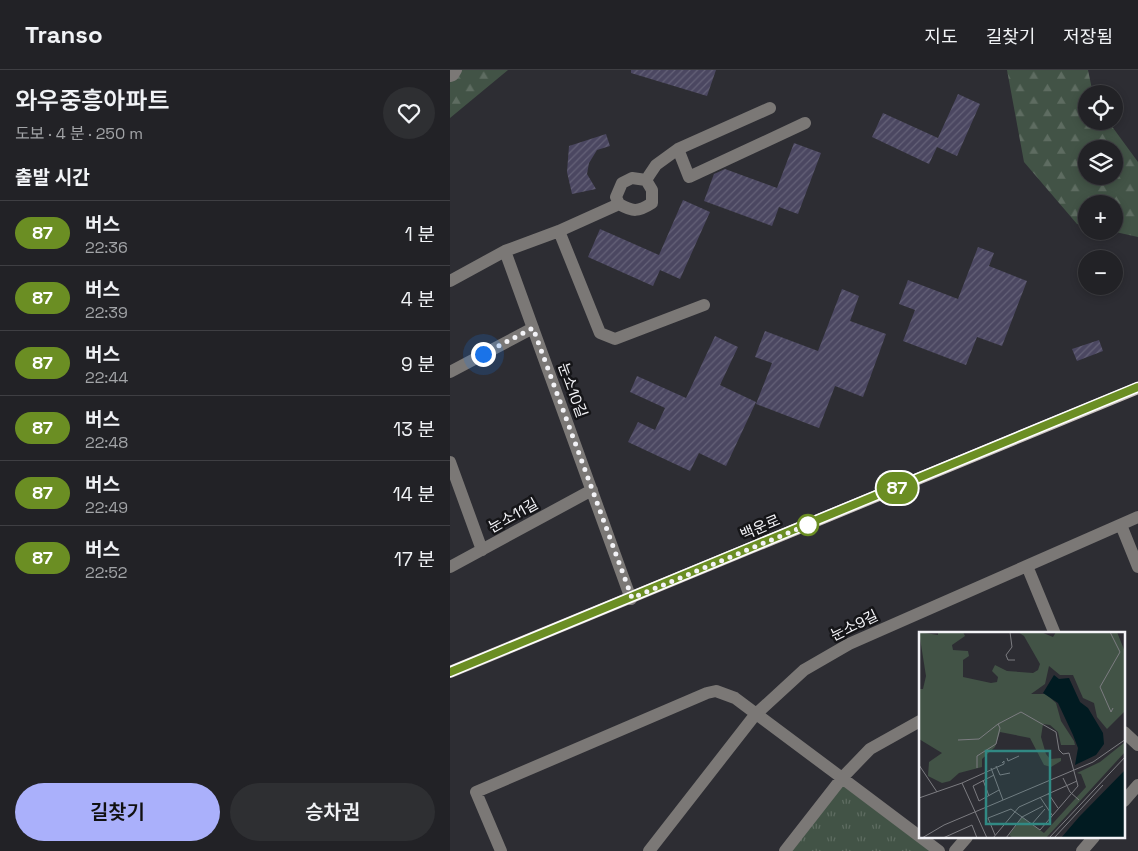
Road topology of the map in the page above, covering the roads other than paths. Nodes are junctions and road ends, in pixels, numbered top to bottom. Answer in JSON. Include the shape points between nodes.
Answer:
{"nodes":[{"id":1,"x":456,"y":70,"type":"edge"},
{"id":2,"x":450,"y":76,"type":"edge"},
{"id":3,"x":770,"y":108,"type":"dead end"},
{"id":4,"x":805,"y":123,"type":"dead end"},
{"id":5,"x":678,"y":149,"type":"junction"},
{"id":6,"x":646,"y":180,"type":"junction"},
{"id":7,"x":619,"y":204,"type":"junction"},
{"id":8,"x":559,"y":231,"type":"junction"},
{"id":9,"x":505,"y":251,"type":"junction"},
{"id":10,"x":450,"y":281,"type":"edge"},
{"id":11,"x":704,"y":305,"type":"dead end"},
{"id":12,"x":533,"y":328,"type":"junction"},
{"id":13,"x":450,"y":372,"type":"edge"},
{"id":14,"x":1138,"y":388,"type":"edge"},
{"id":15,"x":450,"y":462,"type":"edge"},
{"id":16,"x":592,"y":490,"type":"junction"},
{"id":17,"x":1138,"y":517,"type":"edge"},
{"id":18,"x":1121,"y":525,"type":"junction"},
{"id":19,"x":482,"y":550,"type":"junction"},
{"id":20,"x":1027,"y":566,"type":"junction"},
{"id":21,"x":450,"y":567,"type":"edge"},
{"id":22,"x":1138,"y":567,"type":"edge"},
{"id":23,"x":632,"y":598,"type":"junction"},
{"id":24,"x":1054,"y":632,"type":"edge"},
{"id":25,"x":450,"y":672,"type":"edge"},
{"id":26,"x":757,"y":714,"type":"junction"},
{"id":27,"x":919,"y":722,"type":"edge"},
{"id":28,"x":1126,"y":734,"type":"edge"},
{"id":29,"x":1138,"y":745,"type":"edge"},
{"id":30,"x":842,"y":778,"type":"junction"},
{"id":31,"x":1138,"y":785,"type":"edge"},
{"id":32,"x":1126,"y":799,"type":"edge"},
{"id":33,"x":919,"y":836,"type":"edge"},
{"id":34,"x":922,"y":838,"type":"edge"},
{"id":35,"x":966,"y":838,"type":"edge"},
{"id":36,"x":1093,"y":838,"type":"edge"},
{"id":37,"x":501,"y":851,"type":"edge"},
{"id":38,"x":649,"y":851,"type":"edge"},
{"id":39,"x":785,"y":851,"type":"edge"},
{"id":40,"x":939,"y":851,"type":"edge"},
{"id":41,"x":955,"y":851,"type":"edge"},
{"id":42,"x":1082,"y":851,"type":"edge"}],
"edges":[{"from":1,"to":2,"type":"street"},
{"from":3,"to":5,"type":"street"},
{"from":4,"to":5,"type":"street","via":[[689,177]]},
{"from":5,"to":6,"type":"street","via":[[656,165]]},
{"from":6,"to":7,"type":"street","via":[[632,178],[622,183],[616,198]]},
{"from":6,"to":7,"type":"street","via":[[652,190],[652,203],[641,210]]},
{"from":7,"to":8,"type":"street"},
{"from":8,"to":9,"type":"street"},
{"from":8,"to":11,"type":"street","via":[[600,334],[614,339]]},
{"from":9,"to":10,"type":"street"},
{"from":9,"to":12,"type":"street","name":"눈소10길"},
{"from":12,"to":13,"type":"street"},
{"from":12,"to":16,"type":"street","name":"눈소10길"},
{"from":14,"to":23,"type":"main road","name":"백운로"},
{"from":15,"to":19,"type":"street"},
{"from":16,"to":19,"type":"street","name":"눈소11길"},
{"from":16,"to":23,"type":"street","name":"눈소10길"},
{"from":17,"to":18,"type":"street","name":"눈소9길"},
{"from":18,"to":20,"type":"street","name":"눈소9길"},
{"from":18,"to":22,"type":"street"},
{"from":19,"to":21,"type":"street","name":"눈소11길"},
{"from":20,"to":24,"type":"street"},
{"from":20,"to":26,"type":"street","name":"눈소9길","via":[[848,644],[804,670]]},
{"from":23,"to":25,"type":"main road","name":"백운로"},
{"from":26,"to":30,"type":"street"},
{"from":26,"to":37,"type":"street","via":[[725,693],[707,693],[476,792]]},
{"from":26,"to":38,"type":"street","name":"눈소9길"},
{"from":27,"to":30,"type":"street","via":[[870,749]]},
{"from":28,"to":29,"type":"street"},
{"from":30,"to":33,"type":"street"},
{"from":30,"to":39,"type":"street"},
{"from":31,"to":32,"type":"street"},
{"from":34,"to":40,"type":"street"},
{"from":35,"to":41,"type":"street"},
{"from":36,"to":42,"type":"street"}]}
